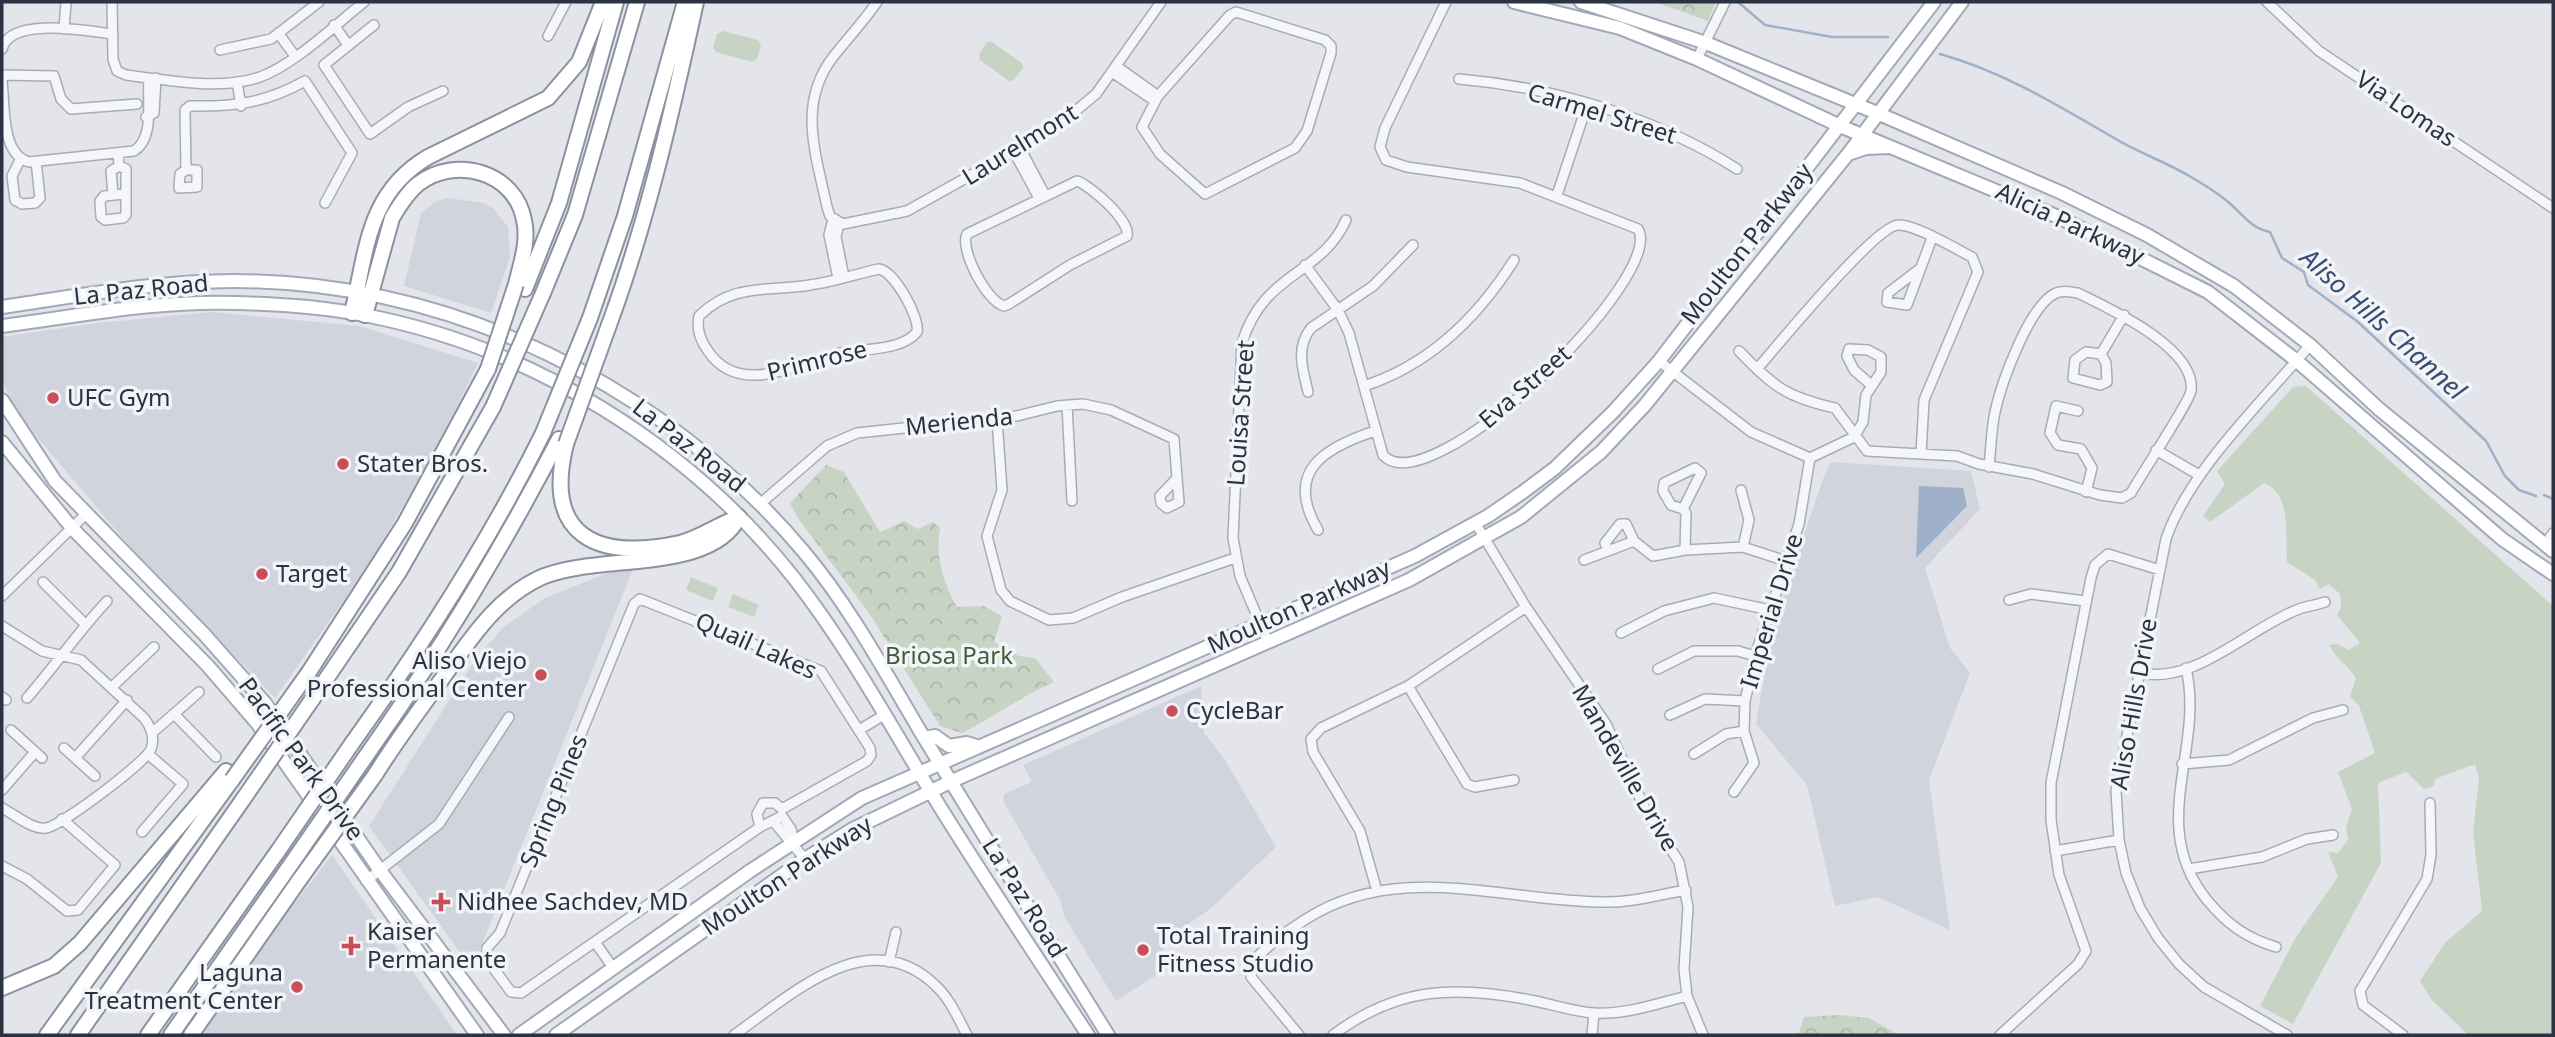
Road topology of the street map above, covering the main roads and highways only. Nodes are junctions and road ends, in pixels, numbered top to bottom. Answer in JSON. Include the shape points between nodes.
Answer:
{"nodes":[{"id":1,"x":603,"y":2,"type":"edge"},
{"id":2,"x":616,"y":2,"type":"edge"},
{"id":3,"x":637,"y":2,"type":"edge"},
{"id":4,"x":685,"y":2,"type":"edge"},
{"id":5,"x":696,"y":2,"type":"edge"},
{"id":6,"x":1514,"y":2,"type":"edge"},
{"id":7,"x":1581,"y":2,"type":"edge"},
{"id":8,"x":1934,"y":2,"type":"edge"},
{"id":9,"x":1962,"y":2,"type":"edge"},
{"id":10,"x":1855,"y":104,"type":"junction"},
{"id":11,"x":1877,"y":113,"type":"junction"},
{"id":12,"x":1840,"y":126,"type":"junction"},
{"id":13,"x":1862,"y":134,"type":"junction"},
{"id":14,"x":1896,"y":148,"type":"junction"},
{"id":15,"x":1848,"y":154,"type":"junction"},
{"id":16,"x":521,"y":286,"type":"junction"},
{"id":17,"x":357,"y":291,"type":"junction"},
{"id":18,"x":373,"y":294,"type":"junction"},
{"id":19,"x":2,"y":307,"type":"edge"},
{"id":20,"x":359,"y":314,"type":"junction"},
{"id":21,"x":2,"y":326,"type":"edge"},
{"id":22,"x":2,"y":400,"type":"edge"},
{"id":23,"x":562,"y":441,"type":"junction"},
{"id":24,"x":2,"y":442,"type":"edge"},
{"id":25,"x":760,"y":505,"type":"junction"},
{"id":26,"x":739,"y":517,"type":"junction"},
{"id":27,"x":2510,"y":545,"type":"junction"},
{"id":28,"x":2549,"y":548,"type":"edge"},
{"id":29,"x":2553,"y":560,"type":"edge"},
{"id":30,"x":2553,"y":574,"type":"edge"},
{"id":31,"x":924,"y":738,"type":"junction"},
{"id":32,"x":979,"y":747,"type":"junction"},
{"id":33,"x":940,"y":763,"type":"junction"},
{"id":34,"x":919,"y":772,"type":"junction"},
{"id":35,"x":229,"y":775,"type":"junction"},
{"id":36,"x":952,"y":781,"type":"junction"},
{"id":37,"x":930,"y":791,"type":"junction"},
{"id":38,"x":2,"y":988,"type":"edge"},
{"id":39,"x":47,"y":1035,"type":"edge"},
{"id":40,"x":78,"y":1035,"type":"edge"},
{"id":41,"x":148,"y":1035,"type":"edge"},
{"id":42,"x":172,"y":1035,"type":"edge"},
{"id":43,"x":191,"y":1035,"type":"edge"},
{"id":44,"x":477,"y":1035,"type":"edge"},
{"id":45,"x":504,"y":1035,"type":"edge"},
{"id":46,"x":519,"y":1035,"type":"edge"},
{"id":47,"x":556,"y":1035,"type":"edge"},
{"id":48,"x":1088,"y":1035,"type":"edge"},
{"id":49,"x":1108,"y":1035,"type":"edge"}],
"edges":[{"from":1,"to":17,"type":"highway","via":[[579,62],[548,97],[414,165],[391,187],[377,210]]},
{"from":2,"to":16,"type":"highway","via":[[563,190]]},
{"from":3,"to":40,"type":"highway","bridge":true,"via":[[575,215],[493,407],[399,572]]},
{"from":4,"to":41,"type":"highway","bridge":true,"via":[[625,216],[590,318],[515,489],[441,615]]},
{"from":5,"to":23,"type":"highway","bridge":true,"via":[[635,255]]},
{"from":6,"to":12,"type":"main road","name":"Alicia Parkway","via":[[1620,28]]},
{"from":7,"to":10,"type":"main road","name":"Alicia Parkway","via":[[1706,43]]},
{"from":8,"to":10,"type":"main road","name":"Moulton Parkway"},
{"from":9,"to":11,"type":"main road","name":"Moulton Parkway"},
{"from":10,"to":11,"type":"main road","name":"Alicia Parkway"},
{"from":10,"to":12,"type":"main road","name":"Moulton Parkway"},
{"from":11,"to":13,"type":"main road","name":"Moulton Parkway"},
{"from":11,"to":28,"type":"main road","name":"Alicia Parkway","via":[[2062,193],[2234,286]]},
{"from":12,"to":13,"type":"main road","name":"Alicia Parkway"},
{"from":12,"to":32,"type":"main road","name":"Moulton Parkway","via":[[1659,361],[1555,468],[1476,524],[1415,556]]},
{"from":13,"to":14,"type":"main road","name":"Alicia Parkway"},
{"from":13,"to":15,"type":"main road","name":"Moulton Parkway"},
{"from":14,"to":15,"type":"main road"},
{"from":14,"to":27,"type":"main road","name":"Alicia Parkway","via":[[2056,216],[2208,292],[2297,361]]},
{"from":15,"to":36,"type":"main road","name":"Moulton Parkway","via":[[1673,372],[1601,452],[1531,510],[1409,580]]},
{"from":16,"to":18,"type":"highway","via":[[526,233],[517,201],[494,177],[462,169],[428,178],[399,206]]},
{"from":16,"to":35,"type":"highway","bridge":true,"via":[[488,369],[405,523],[309,672]]},
{"from":17,"to":18,"type":"main road","name":"La Paz Road"},
{"from":17,"to":19,"type":"main road","name":"La Paz Road","via":[[271,282],[199,282]]},
{"from":17,"to":20,"type":"highway"},
{"from":18,"to":20,"type":"highway"},
{"from":18,"to":25,"type":"main road","name":"La Paz Road","via":[[478,323],[588,374],[692,443]]},
{"from":20,"to":21,"type":"main road","name":"La Paz Road","via":[[283,305],[205,303]]},
{"from":20,"to":26,"type":"main road","name":"La Paz Road","via":[[438,334],[537,373],[595,404],[664,450]]},
{"from":22,"to":45,"type":"main road","name":"Pacific Park Drive","via":[[55,481],[247,681],[282,725],[379,869]]},
{"from":23,"to":26,"type":"highway","via":[[560,498],[568,520],[593,541],[625,547],[681,542]]},
{"from":23,"to":42,"type":"highway","bridge":true,"via":[[437,653]]},
{"from":24,"to":44,"type":"main road","name":"Pacific Park Drive","via":[[72,528],[257,723]]},
{"from":25,"to":26,"type":"main road"},
{"from":25,"to":31,"type":"main road","name":"La Paz Road","via":[[806,555],[842,605]]},
{"from":26,"to":34,"type":"main road","name":"La Paz Road","via":[[794,579],[862,676]]},
{"from":26,"to":43,"type":"highway","bridge":true,"via":[[731,533],[699,551],[585,565],[542,577],[513,594],[481,625]]},
{"from":27,"to":28,"type":"main road"},
{"from":27,"to":30,"type":"main road","name":"Alicia Parkway"},
{"from":28,"to":29,"type":"main road"},
{"from":31,"to":32,"type":"main road","via":[[935,736],[949,746],[967,743]]},
{"from":31,"to":33,"type":"main road","name":"La Paz Road"},
{"from":32,"to":33,"type":"main road","name":"Moulton Parkway"},
{"from":33,"to":34,"type":"main road","name":"Moulton Parkway"},
{"from":33,"to":36,"type":"main road","name":"La Paz Road"},
{"from":34,"to":37,"type":"main road","name":"La Paz Road"},
{"from":34,"to":46,"type":"main road","name":"Moulton Parkway","via":[[862,798]]},
{"from":35,"to":38,"type":"highway","via":[[80,943],[54,966]]},
{"from":35,"to":39,"type":"highway"},
{"from":36,"to":37,"type":"main road","name":"Moulton Parkway"},
{"from":36,"to":49,"type":"main road","name":"La Paz Road"},
{"from":37,"to":47,"type":"main road","name":"Moulton Parkway","via":[[805,859]]},
{"from":37,"to":48,"type":"main road","name":"La Paz Road"}]}
